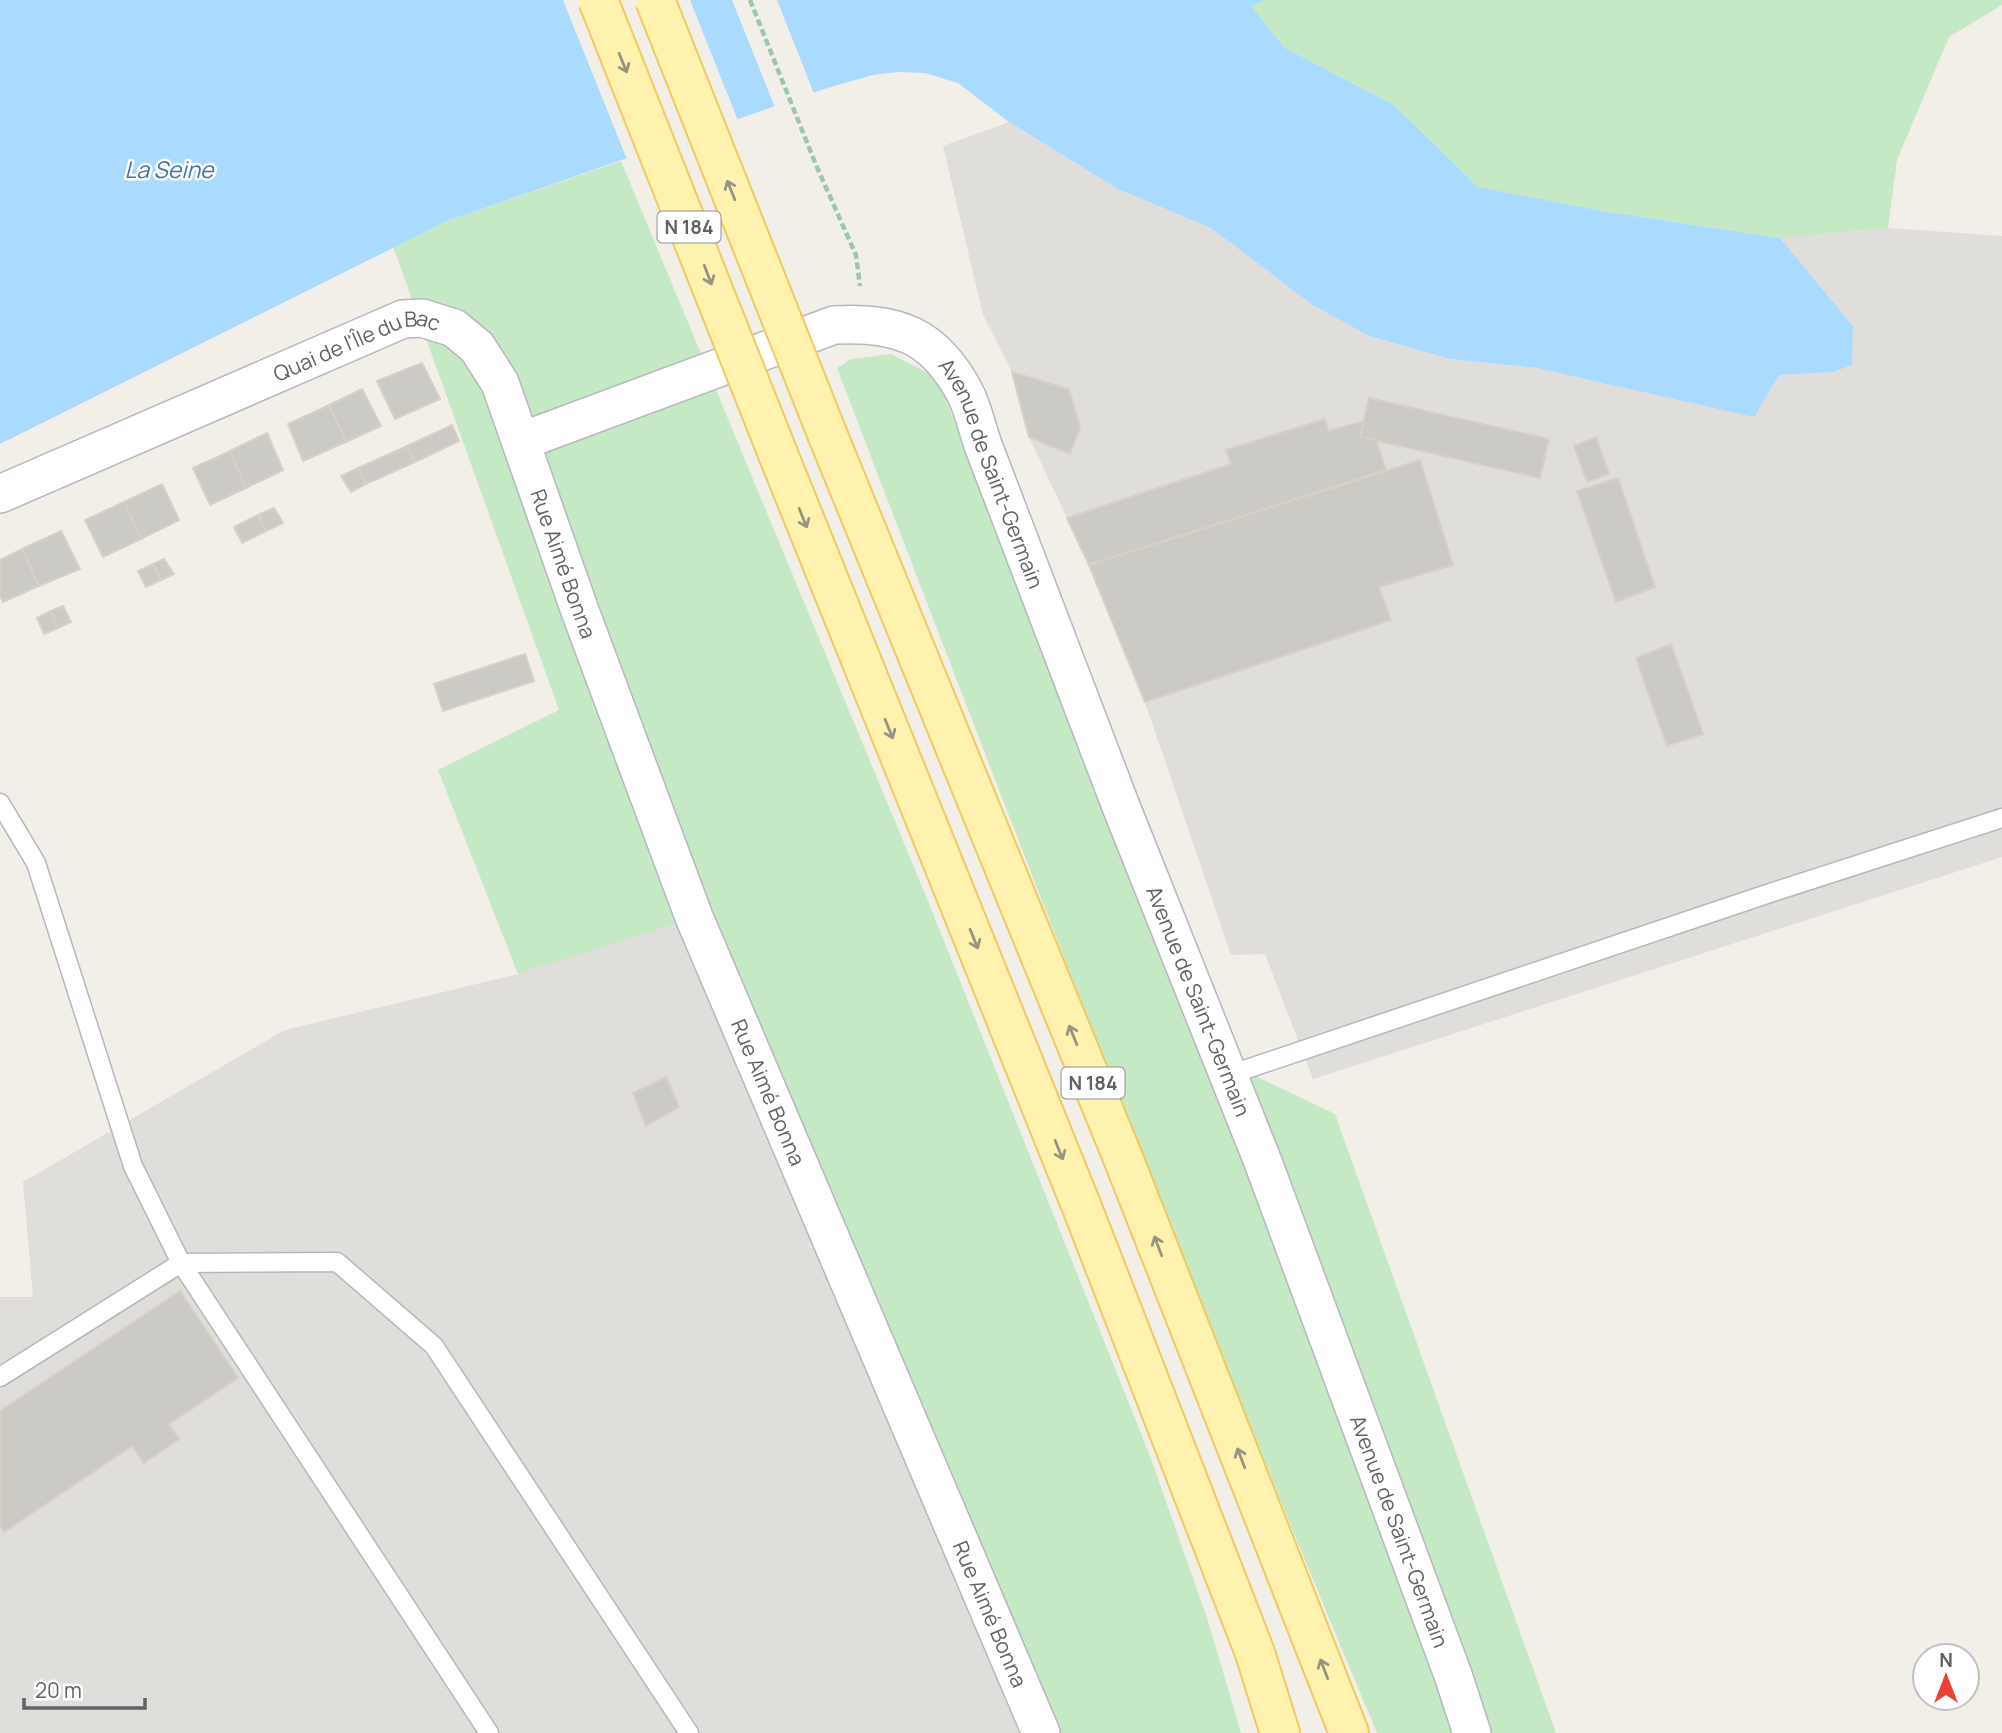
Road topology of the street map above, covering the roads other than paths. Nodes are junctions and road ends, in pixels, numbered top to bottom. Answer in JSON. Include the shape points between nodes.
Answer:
{"nodes":[{"id":1,"x":598,"y":0,"type":"edge"},
{"id":2,"x":655,"y":0,"type":"edge"},
{"id":3,"x":522,"y":441,"type":"junction"},
{"id":4,"x":0,"y":494,"type":"edge"},
{"id":5,"x":0,"y":803,"type":"edge"},
{"id":6,"x":2002,"y":818,"type":"edge"},
{"id":7,"x":1229,"y":1074,"type":"junction"},
{"id":8,"x":181,"y":1263,"type":"junction"},
{"id":9,"x":0,"y":1377,"type":"edge"},
{"id":10,"x":489,"y":1733,"type":"edge"},
{"id":11,"x":689,"y":1733,"type":"edge"},
{"id":12,"x":1041,"y":1733,"type":"edge"},
{"id":13,"x":1280,"y":1733,"type":"edge"},
{"id":14,"x":1349,"y":1733,"type":"edge"},
{"id":15,"x":1472,"y":1733,"type":"edge"}],
"edges":[{"from":1,"to":13,"type":"main road","number":"N 184","one_way":true,"bridge":true,"via":[[1083,1210],[1255,1653]]},
{"from":14,"to":2,"type":"main road","number":"N 184","one_way":true,"bridge":true,"via":[[1123,1158]]},
{"from":3,"to":4,"type":"street","name":"Quai de l'Île du Bac","via":[[500,383],[477,347],[454,328],[422,318],[403,319]]},
{"from":3,"to":7,"type":"street","name":"Avenue de Saint-Germain","via":[[834,325],[888,326],[923,342],[950,369],[966,395],[1117,796]]},
{"from":3,"to":12,"type":"street","name":"Rue Aimé Bonna","via":[[694,917]]},
{"from":5,"to":8,"type":"lane","via":[[36,863],[133,1166]]},
{"from":6,"to":7,"type":"lane"},
{"from":7,"to":15,"type":"street","name":"Avenue de Saint-Germain"},
{"from":8,"to":9,"type":"lane"},
{"from":8,"to":10,"type":"lane"},
{"from":8,"to":11,"type":"lane","via":[[337,1262],[434,1346]]}]}
